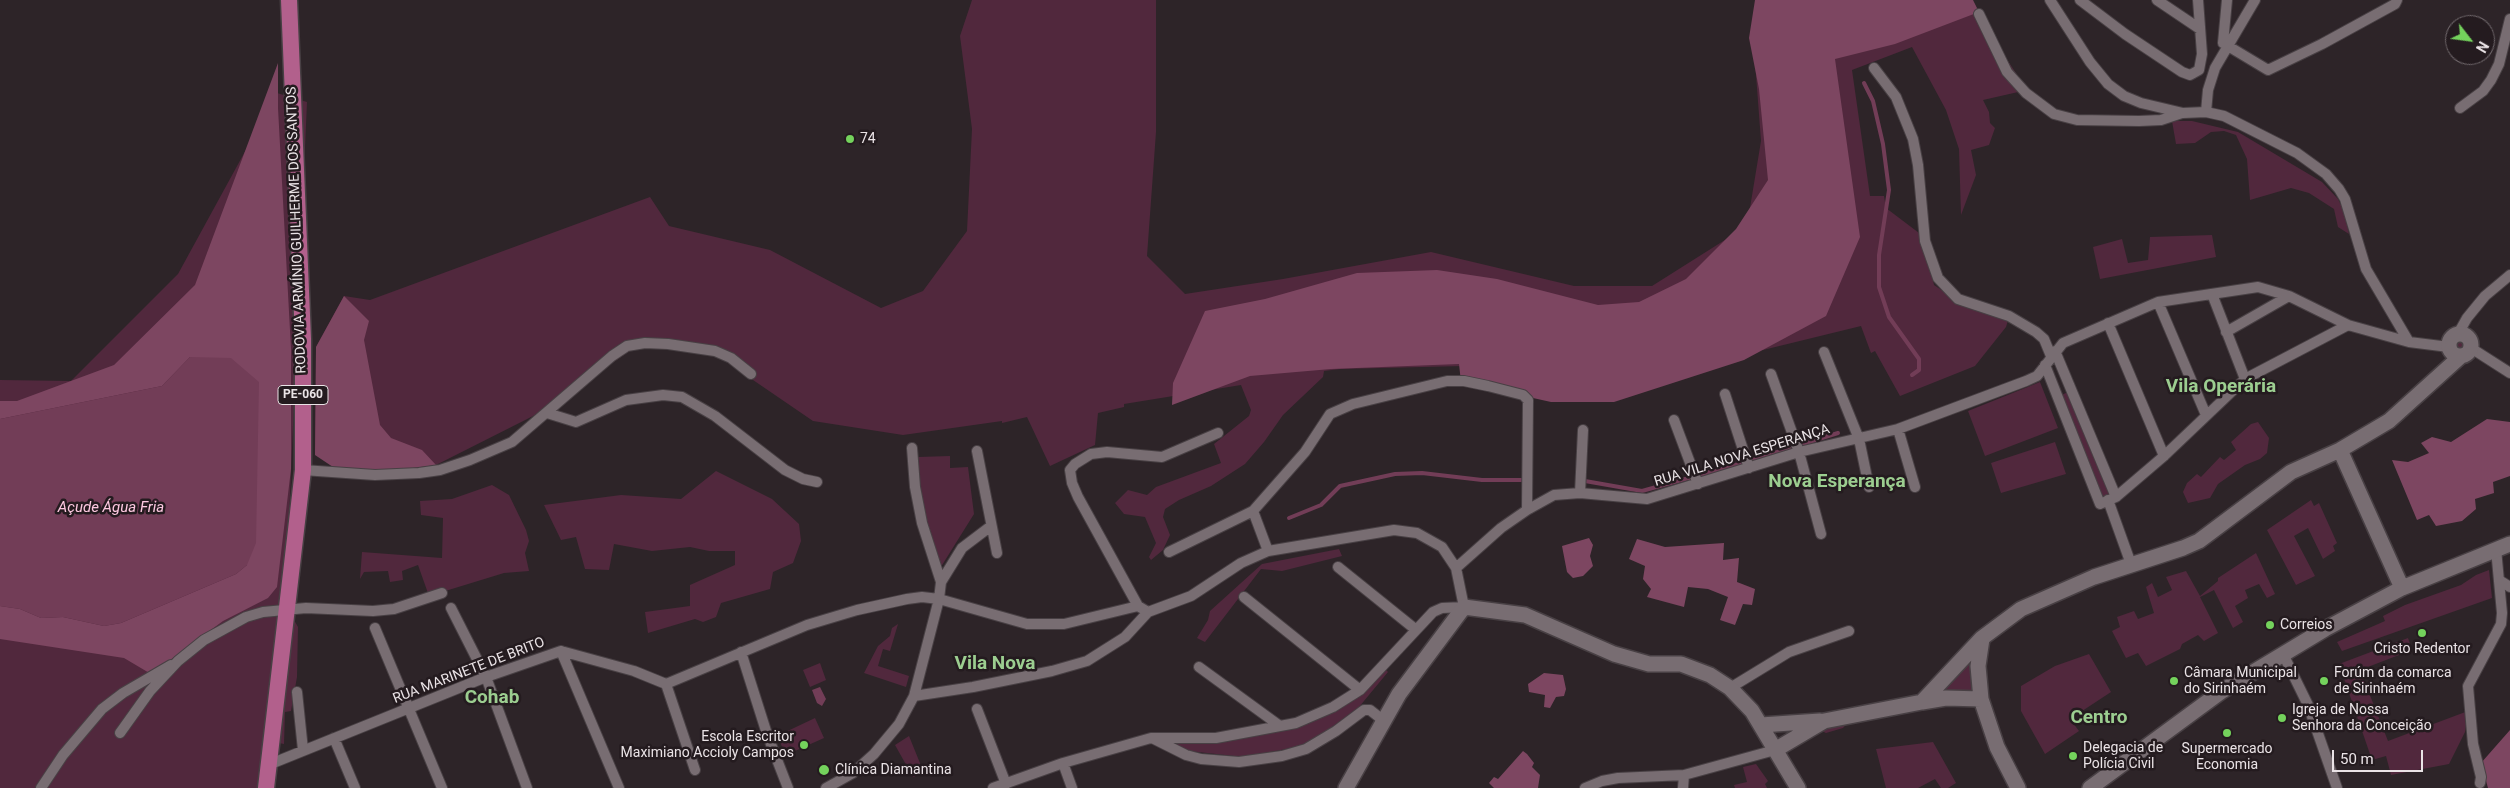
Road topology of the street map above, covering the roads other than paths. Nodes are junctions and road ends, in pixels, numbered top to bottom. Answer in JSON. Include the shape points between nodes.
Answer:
{"nodes":[{"id":1,"x":288,"y":0,"type":"edge"},
{"id":2,"x":2050,"y":0,"type":"edge"},
{"id":3,"x":2080,"y":0,"type":"edge"},
{"id":4,"x":2158,"y":0,"type":"edge"},
{"id":5,"x":2198,"y":0,"type":"edge"},
{"id":6,"x":2227,"y":0,"type":"edge"},
{"id":7,"x":2255,"y":0,"type":"edge"},
{"id":8,"x":2398,"y":0,"type":"edge"},
{"id":9,"x":1979,"y":14,"type":"dead end"},
{"id":10,"x":2510,"y":19,"type":"edge"},
{"id":11,"x":2200,"y":29,"type":"junction"},
{"id":12,"x":2228,"y":46,"type":"junction"},
{"id":13,"x":1874,"y":68,"type":"dead end"},
{"id":14,"x":2460,"y":108,"type":"dead end"},
{"id":15,"x":2206,"y":112,"type":"junction"},
{"id":16,"x":2183,"y":113,"type":"junction"},
{"id":17,"x":2510,"y":275,"type":"edge"},
{"id":18,"x":2212,"y":294,"type":"junction"},
{"id":19,"x":2289,"y":296,"type":"junction"},
{"id":20,"x":2158,"y":302,"type":"junction"},
{"id":21,"x":2108,"y":323,"type":"junction"},
{"id":22,"x":2348,"y":325,"type":"junction"},
{"id":23,"x":2226,"y":332,"type":"junction"},
{"id":24,"x":2409,"y":342,"type":"junction"},
{"id":25,"x":2460,"y":346,"type":"junction"},
{"id":26,"x":1824,"y":352,"type":"dead end"},
{"id":27,"x":2050,"y":358,"type":"junction"},
{"id":28,"x":2510,"y":373,"type":"edge"},
{"id":29,"x":751,"y":374,"type":"dead end"},
{"id":30,"x":1771,"y":374,"type":"dead end"},
{"id":31,"x":2246,"y":378,"type":"junction"},
{"id":32,"x":1725,"y":394,"type":"dead end"},
{"id":33,"x":547,"y":413,"type":"junction"},
{"id":34,"x":2206,"y":416,"type":"junction"},
{"id":35,"x":1674,"y":420,"type":"dead end"},
{"id":36,"x":1898,"y":429,"type":"junction"},
{"id":37,"x":1583,"y":430,"type":"dead end"},
{"id":38,"x":1218,"y":432,"type":"dead end"},
{"id":39,"x":1858,"y":439,"type":"junction"},
{"id":40,"x":912,"y":448,"type":"dead end"},
{"id":41,"x":2340,"y":450,"type":"junction"},
{"id":42,"x":977,"y":451,"type":"dead end"},
{"id":43,"x":1800,"y":452,"type":"junction"},
{"id":44,"x":2164,"y":456,"type":"junction"},
{"id":45,"x":1749,"y":468,"type":"junction"},
{"id":46,"x":303,"y":470,"type":"junction"},
{"id":47,"x":817,"y":482,"type":"dead end"},
{"id":48,"x":1698,"y":484,"type":"junction"},
{"id":49,"x":1869,"y":487,"type":"dead end"},
{"id":50,"x":1915,"y":487,"type":"dead end"},
{"id":51,"x":1580,"y":493,"type":"junction"},
{"id":52,"x":2108,"y":500,"type":"junction"},
{"id":53,"x":1527,"y":510,"type":"junction"},
{"id":54,"x":1253,"y":511,"type":"junction"},
{"id":55,"x":991,"y":526,"type":"junction"},
{"id":56,"x":1821,"y":534,"type":"dead end"},
{"id":57,"x":2503,"y":546,"type":"edge"},
{"id":58,"x":1268,"y":550,"type":"junction"},
{"id":59,"x":1169,"y":552,"type":"dead end"},
{"id":60,"x":997,"y":553,"type":"dead end"},
{"id":61,"x":2131,"y":564,"type":"junction"},
{"id":62,"x":1338,"y":567,"type":"dead end"},
{"id":63,"x":1456,"y":568,"type":"junction"},
{"id":64,"x":2499,"y":580,"type":"junction"},
{"id":65,"x":941,"y":582,"type":"junction"},
{"id":66,"x":2510,"y":587,"type":"edge"},
{"id":67,"x":2402,"y":588,"type":"junction"},
{"id":68,"x":442,"y":593,"type":"dead end"},
{"id":69,"x":1244,"y":597,"type":"dead end"},
{"id":70,"x":939,"y":599,"type":"junction"},
{"id":71,"x":1138,"y":606,"type":"junction"},
{"id":72,"x":1464,"y":607,"type":"junction"},
{"id":73,"x":451,"y":608,"type":"dead end"},
{"id":74,"x":285,"y":610,"type":"junction"},
{"id":75,"x":1148,"y":612,"type":"junction"},
{"id":76,"x":375,"y":628,"type":"dead end"},
{"id":77,"x":1415,"y":629,"type":"junction"},
{"id":78,"x":1849,"y":631,"type":"dead end"},
{"id":79,"x":1982,"y":638,"type":"junction"},
{"id":80,"x":560,"y":652,"type":"junction"},
{"id":81,"x":741,"y":652,"type":"junction"},
{"id":82,"x":2283,"y":654,"type":"junction"},
{"id":83,"x":178,"y":661,"type":"junction"},
{"id":84,"x":1199,"y":667,"type":"dead end"},
{"id":85,"x":486,"y":677,"type":"junction"},
{"id":86,"x":666,"y":684,"type":"junction"},
{"id":87,"x":1730,"y":688,"type":"junction"},
{"id":88,"x":1360,"y":690,"type":"junction"},
{"id":89,"x":297,"y":692,"type":"dead end"},
{"id":90,"x":914,"y":696,"type":"junction"},
{"id":91,"x":1981,"y":699,"type":"junction"},
{"id":92,"x":1922,"y":702,"type":"junction"},
{"id":93,"x":409,"y":708,"type":"junction"},
{"id":94,"x":977,"y":709,"type":"dead end"},
{"id":95,"x":1384,"y":721,"type":"junction"},
{"id":96,"x":1824,"y":721,"type":"junction"},
{"id":97,"x":1761,"y":725,"type":"junction"},
{"id":98,"x":1280,"y":726,"type":"junction"},
{"id":99,"x":120,"y":733,"type":"dead end"},
{"id":100,"x":334,"y":738,"type":"junction"},
{"id":101,"x":1150,"y":738,"type":"junction"},
{"id":102,"x":303,"y":750,"type":"junction"},
{"id":103,"x":1774,"y":750,"type":"junction"},
{"id":104,"x":1063,"y":763,"type":"junction"},
{"id":105,"x":268,"y":765,"type":"junction"},
{"id":106,"x":695,"y":770,"type":"dead end"},
{"id":107,"x":1684,"y":775,"type":"junction"},
{"id":108,"x":2480,"y":783,"type":"dead end"},
{"id":109,"x":1006,"y":784,"type":"junction"},
{"id":110,"x":40,"y":788,"type":"edge"},
{"id":111,"x":266,"y":788,"type":"edge"},
{"id":112,"x":355,"y":788,"type":"edge"},
{"id":113,"x":442,"y":788,"type":"edge"},
{"id":114,"x":527,"y":788,"type":"edge"},
{"id":115,"x":618,"y":788,"type":"edge"},
{"id":116,"x":788,"y":788,"type":"edge"},
{"id":117,"x":826,"y":788,"type":"edge"},
{"id":118,"x":992,"y":788,"type":"edge"},
{"id":119,"x":1072,"y":788,"type":"edge"},
{"id":120,"x":1346,"y":788,"type":"edge"},
{"id":121,"x":1585,"y":788,"type":"edge"},
{"id":122,"x":1683,"y":788,"type":"edge"},
{"id":123,"x":1798,"y":788,"type":"edge"},
{"id":124,"x":2018,"y":788,"type":"edge"},
{"id":125,"x":2090,"y":788,"type":"edge"},
{"id":126,"x":2337,"y":788,"type":"edge"}],
"edges":[{"from":1,"to":46,"type":"main road","name":"RODOVIA ARMÍNIO GUILHERME DOS SANTOS","number":"PE-060","via":[[303,340]]},
{"from":2,"to":16,"type":"street","via":[[2108,84],[2133,100]]},
{"from":3,"to":11,"type":"street","via":[[2186,74],[2194,74],[2200,67]]},
{"from":4,"to":11,"type":"street"},
{"from":5,"to":11,"type":"street"},
{"from":6,"to":12,"type":"street","via":[[2222,40]]},
{"from":7,"to":12,"type":"street"},
{"from":8,"to":12,"type":"street","via":[[2322,44],[2268,70]]},
{"from":9,"to":16,"type":"street","via":[[2007,72],[2054,114],[2077,120],[2139,121],[2161,120]]},
{"from":10,"to":14,"type":"street","via":[[2499,64],[2491,80]]},
{"from":12,"to":15,"type":"street","via":[[2212,74]]},
{"from":13,"to":27,"type":"street","via":[[1896,97],[1913,139],[1920,177],[1925,242],[1938,278],[1958,299],[2009,316],[2036,332],[2044,339]]},
{"from":15,"to":16,"type":"street"},
{"from":15,"to":24,"type":"street","via":[[2224,116],[2297,153],[2332,180],[2344,199],[2366,268]]},
{"from":17,"to":25,"type":"street","via":[[2472,311]]},
{"from":18,"to":19,"type":"street","name":"RUA VILA NOVA ESPERANÇA","via":[[2258,287]]},
{"from":18,"to":20,"type":"street","name":"RUA VILA NOVA ESPERANÇA"},
{"from":18,"to":23,"type":"street"},
{"from":19,"to":22,"type":"street","name":"RUA VILA NOVA ESPERANÇA"},
{"from":19,"to":23,"type":"street"},
{"from":20,"to":21,"type":"street","name":"RUA VILA NOVA ESPERANÇA"},
{"from":20,"to":34,"type":"street"},
{"from":21,"to":27,"type":"street","name":"RUA VILA NOVA ESPERANÇA","via":[[2063,343]]},
{"from":21,"to":44,"type":"street"},
{"from":22,"to":24,"type":"street","name":"RUA VILA NOVA ESPERANÇA"},
{"from":22,"to":31,"type":"street"},
{"from":23,"to":31,"type":"street"},
{"from":24,"to":25,"type":"street","name":"RUA VILA NOVA ESPERANÇA"},
{"from":25,"to":28,"type":"street"},
{"from":25,"to":41,"type":"main road","via":[[2396,416]]},
{"from":26,"to":39,"type":"street"},
{"from":27,"to":36,"type":"street","name":"RUA VILA NOVA ESPERANÇA","via":[[2037,376],[2019,385]]},
{"from":27,"to":52,"type":"street"},
{"from":27,"to":52,"type":"street"},
{"from":29,"to":33,"type":"street","via":[[716,351],[668,344],[627,346]]},
{"from":30,"to":43,"type":"street"},
{"from":31,"to":34,"type":"street"},
{"from":32,"to":45,"type":"street"},
{"from":33,"to":46,"type":"street","via":[[512,442],[440,470],[375,475]]},
{"from":33,"to":47,"type":"street","via":[[576,422],[626,400],[664,395],[682,397],[716,416],[785,470]]},
{"from":34,"to":44,"type":"street"},
{"from":35,"to":48,"type":"street"},
{"from":36,"to":39,"type":"street","name":"RUA VILA NOVA ESPERANÇA"},
{"from":36,"to":50,"type":"street"},
{"from":37,"to":51,"type":"street"},
{"from":38,"to":71,"type":"street","via":[[1162,457],[1107,452],[1091,454],[1070,470],[1078,497]]},
{"from":39,"to":43,"type":"street","name":"RUA VILA NOVA ESPERANÇA"},
{"from":39,"to":49,"type":"street"},
{"from":40,"to":65,"type":"street","via":[[922,523]]},
{"from":41,"to":61,"type":"main road","via":[[2291,472],[2199,541]]},
{"from":41,"to":67,"type":"main road"},
{"from":42,"to":55,"type":"street"},
{"from":43,"to":45,"type":"street","name":"RUA VILA NOVA ESPERANÇA"},
{"from":43,"to":56,"type":"street"},
{"from":44,"to":52,"type":"street"},
{"from":45,"to":48,"type":"street","name":"RUA VILA NOVA ESPERANÇA"},
{"from":46,"to":74,"type":"main road","name":"RODOVIA ARMÍNIO GUILHERME DOS SANTOS","number":"PE-060"},
{"from":48,"to":51,"type":"street","name":"RUA VILA NOVA ESPERANÇA","via":[[1639,500]]},
{"from":51,"to":53,"type":"street","name":"RUA VILA NOVA ESPERANÇA","via":[[1554,495]]},
{"from":52,"to":61,"type":"street"},
{"from":53,"to":54,"type":"street","via":[[1529,404],[1526,398],[1457,380],[1353,404],[1330,414],[1305,452]]},
{"from":53,"to":63,"type":"street","name":"RUA VILA NOVA ESPERANÇA","via":[[1501,528]]},
{"from":54,"to":58,"type":"street"},
{"from":54,"to":59,"type":"street"},
{"from":55,"to":60,"type":"street"},
{"from":55,"to":65,"type":"street","via":[[962,548]]},
{"from":57,"to":64,"type":"street"},
{"from":57,"to":67,"type":"main road"},
{"from":58,"to":63,"type":"street","via":[[1404,530],[1436,542],[1450,555]]},
{"from":58,"to":75,"type":"street","via":[[1241,563],[1191,596]]},
{"from":61,"to":79,"type":"main road","via":[[2060,590],[2021,609]]},
{"from":62,"to":77,"type":"street"},
{"from":63,"to":72,"type":"street"},
{"from":64,"to":66,"type":"street"},
{"from":64,"to":108,"type":"street","via":[[2501,624],[2468,686]]},
{"from":65,"to":70,"type":"street"},
{"from":67,"to":82,"type":"main road"},
{"from":68,"to":74,"type":"street","via":[[394,609]]},
{"from":69,"to":88,"type":"street"},
{"from":70,"to":71,"type":"street","via":[[1018,622],[1044,625],[1092,619]]},
{"from":70,"to":81,"type":"street","via":[[907,599],[857,610],[807,625]]},
{"from":70,"to":90,"type":"street"},
{"from":71,"to":75,"type":"street"},
{"from":72,"to":77,"type":"street","via":[[1437,610]]},
{"from":72,"to":87,"type":"main road","via":[[1525,615],[1638,662],[1690,666]]},
{"from":72,"to":95,"type":"main road","via":[[1399,694]]},
{"from":73,"to":85,"type":"street"},
{"from":74,"to":83,"type":"street","via":[[246,617],[204,640]]},
{"from":74,"to":105,"type":"main road","name":"RODOVIA ARMÍNIO GUILHERME DOS SANTOS","number":"PE-060"},
{"from":75,"to":90,"type":"street","via":[[1125,637],[1087,661],[982,686]]},
{"from":76,"to":93,"type":"street"},
{"from":77,"to":88,"type":"street"},
{"from":78,"to":87,"type":"street","via":[[1789,652]]},
{"from":79,"to":91,"type":"main road","via":[[1978,666]]},
{"from":79,"to":92,"type":"main road"},
{"from":80,"to":85,"type":"street","name":"RUA MARINETE DE BRITO"},
{"from":80,"to":86,"type":"street","name":"RUA MARINETE DE BRITO"},
{"from":80,"to":115,"type":"street"},
{"from":81,"to":86,"type":"street"},
{"from":81,"to":116,"type":"street"},
{"from":82,"to":125,"type":"main road","via":[[2222,691]]},
{"from":82,"to":126,"type":"street","via":[[2308,705]]},
{"from":83,"to":99,"type":"street","via":[[150,691]]},
{"from":83,"to":110,"type":"street","via":[[130,688],[102,709]]},
{"from":84,"to":98,"type":"street"},
{"from":85,"to":93,"type":"street","name":"RUA MARINETE DE BRITO"},
{"from":85,"to":114,"type":"street"},
{"from":86,"to":106,"type":"street"},
{"from":87,"to":97,"type":"main road"},
{"from":88,"to":98,"type":"street","via":[[1334,707]]},
{"from":89,"to":102,"type":"street"},
{"from":90,"to":117,"type":"street","via":[[899,724],[874,754],[853,773]]},
{"from":91,"to":92,"type":"main road","via":[[1946,698]]},
{"from":91,"to":124,"type":"main road","via":[[1997,747]]},
{"from":92,"to":96,"type":"main road"},
{"from":93,"to":100,"type":"street","name":"RUA MARINETE DE BRITO"},
{"from":93,"to":113,"type":"street"},
{"from":94,"to":109,"type":"street"},
{"from":95,"to":101,"type":"street","via":[[1370,710],[1364,710],[1306,749],[1238,762],[1186,755]]},
{"from":95,"to":120,"type":"main road"},
{"from":96,"to":97,"type":"main road"},
{"from":96,"to":103,"type":"main road"},
{"from":97,"to":103,"type":"main road"},
{"from":98,"to":101,"type":"street","via":[[1216,738]]},
{"from":100,"to":102,"type":"street","name":"RUA MARINETE DE BRITO"},
{"from":100,"to":112,"type":"street"},
{"from":101,"to":104,"type":"street"},
{"from":102,"to":105,"type":"street","name":"RUA MARINETE DE BRITO"},
{"from":103,"to":107,"type":"street"},
{"from":103,"to":123,"type":"main road"},
{"from":104,"to":109,"type":"street"},
{"from":104,"to":119,"type":"street"},
{"from":105,"to":111,"type":"main road","name":"RODOVIA ARMÍNIO GUILHERME DOS SANTOS","number":"PE-060"},
{"from":107,"to":121,"type":"street","via":[[1618,778]]},
{"from":107,"to":122,"type":"street"},
{"from":109,"to":118,"type":"street"}]}
